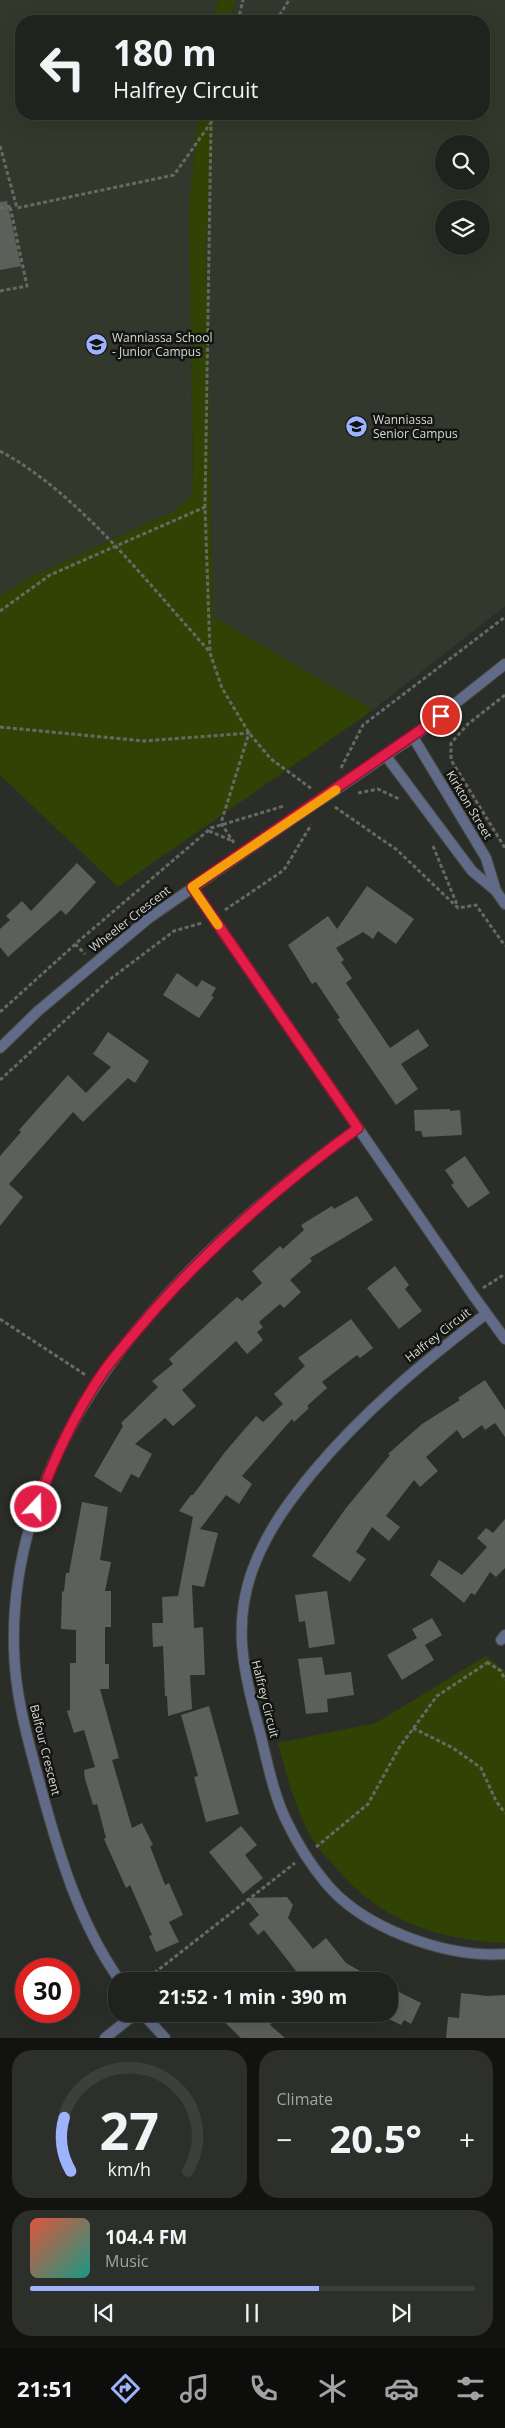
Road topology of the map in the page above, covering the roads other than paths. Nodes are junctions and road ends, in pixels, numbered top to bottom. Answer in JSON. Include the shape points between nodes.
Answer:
{"nodes":[{"id":1,"x":505,"y":664,"type":"edge"},
{"id":2,"x":413,"y":737,"type":"junction"},
{"id":3,"x":386,"y":756,"type":"junction"},
{"id":4,"x":192,"y":887,"type":"junction"},
{"id":5,"x":496,"y":890,"type":"junction"},
{"id":6,"x":505,"y":904,"type":"edge"},
{"id":7,"x":0,"y":1048,"type":"edge"},
{"id":8,"x":358,"y":1128,"type":"junction"},
{"id":9,"x":486,"y":1314,"type":"junction"},
{"id":10,"x":505,"y":1339,"type":"edge"},
{"id":11,"x":505,"y":1954,"type":"edge"},
{"id":12,"x":114,"y":1972,"type":"edge"},
{"id":13,"x":125,"y":2022,"type":"edge"},
{"id":14,"x":150,"y":2022,"type":"edge"},
{"id":15,"x":105,"y":2038,"type":"edge"},
{"id":16,"x":165,"y":2038,"type":"edge"}],
"edges":[{"from":1,"to":2,"type":"street","name":"Wheeler Crescent"},
{"from":2,"to":3,"type":"street","name":"Wheeler Crescent"},
{"from":2,"to":5,"type":"street","name":"Kirkton Street","via":[[486,858]]},
{"from":3,"to":4,"type":"street","name":"Wheeler Crescent","bridge":true},
{"from":3,"to":5,"type":"street","name":"Kirkton Street","via":[[472,871]]},
{"from":4,"to":7,"type":"street","name":"Wheeler Crescent","via":[[108,950]]},
{"from":4,"to":8,"type":"street","name":"Halfrey Circuit"},
{"from":5,"to":6,"type":"street","name":"Kirkton Street"},
{"from":8,"to":9,"type":"street","name":"Halfrey Circuit"},
{"from":8,"to":12,"type":"street","name":"Balfour Crescent","via":[[252,1211],[188,1272],[130,1338],[97,1383],[58,1452],[36,1507],[21,1564],[14,1620],[15,1675],[24,1729],[58,1850],[78,1907]]},
{"from":9,"to":10,"type":"street","name":"Halfrey Circuit"},
{"from":9,"to":11,"type":"street","name":"Halfrey Circuit","via":[[421,1363],[362,1418],[284,1508],[255,1562],[244,1601],[241,1639],[244,1676],[278,1798],[287,1822],[326,1883],[361,1912],[428,1945]]},
{"from":13,"to":15,"type":"street"},
{"from":14,"to":16,"type":"street"}]}
